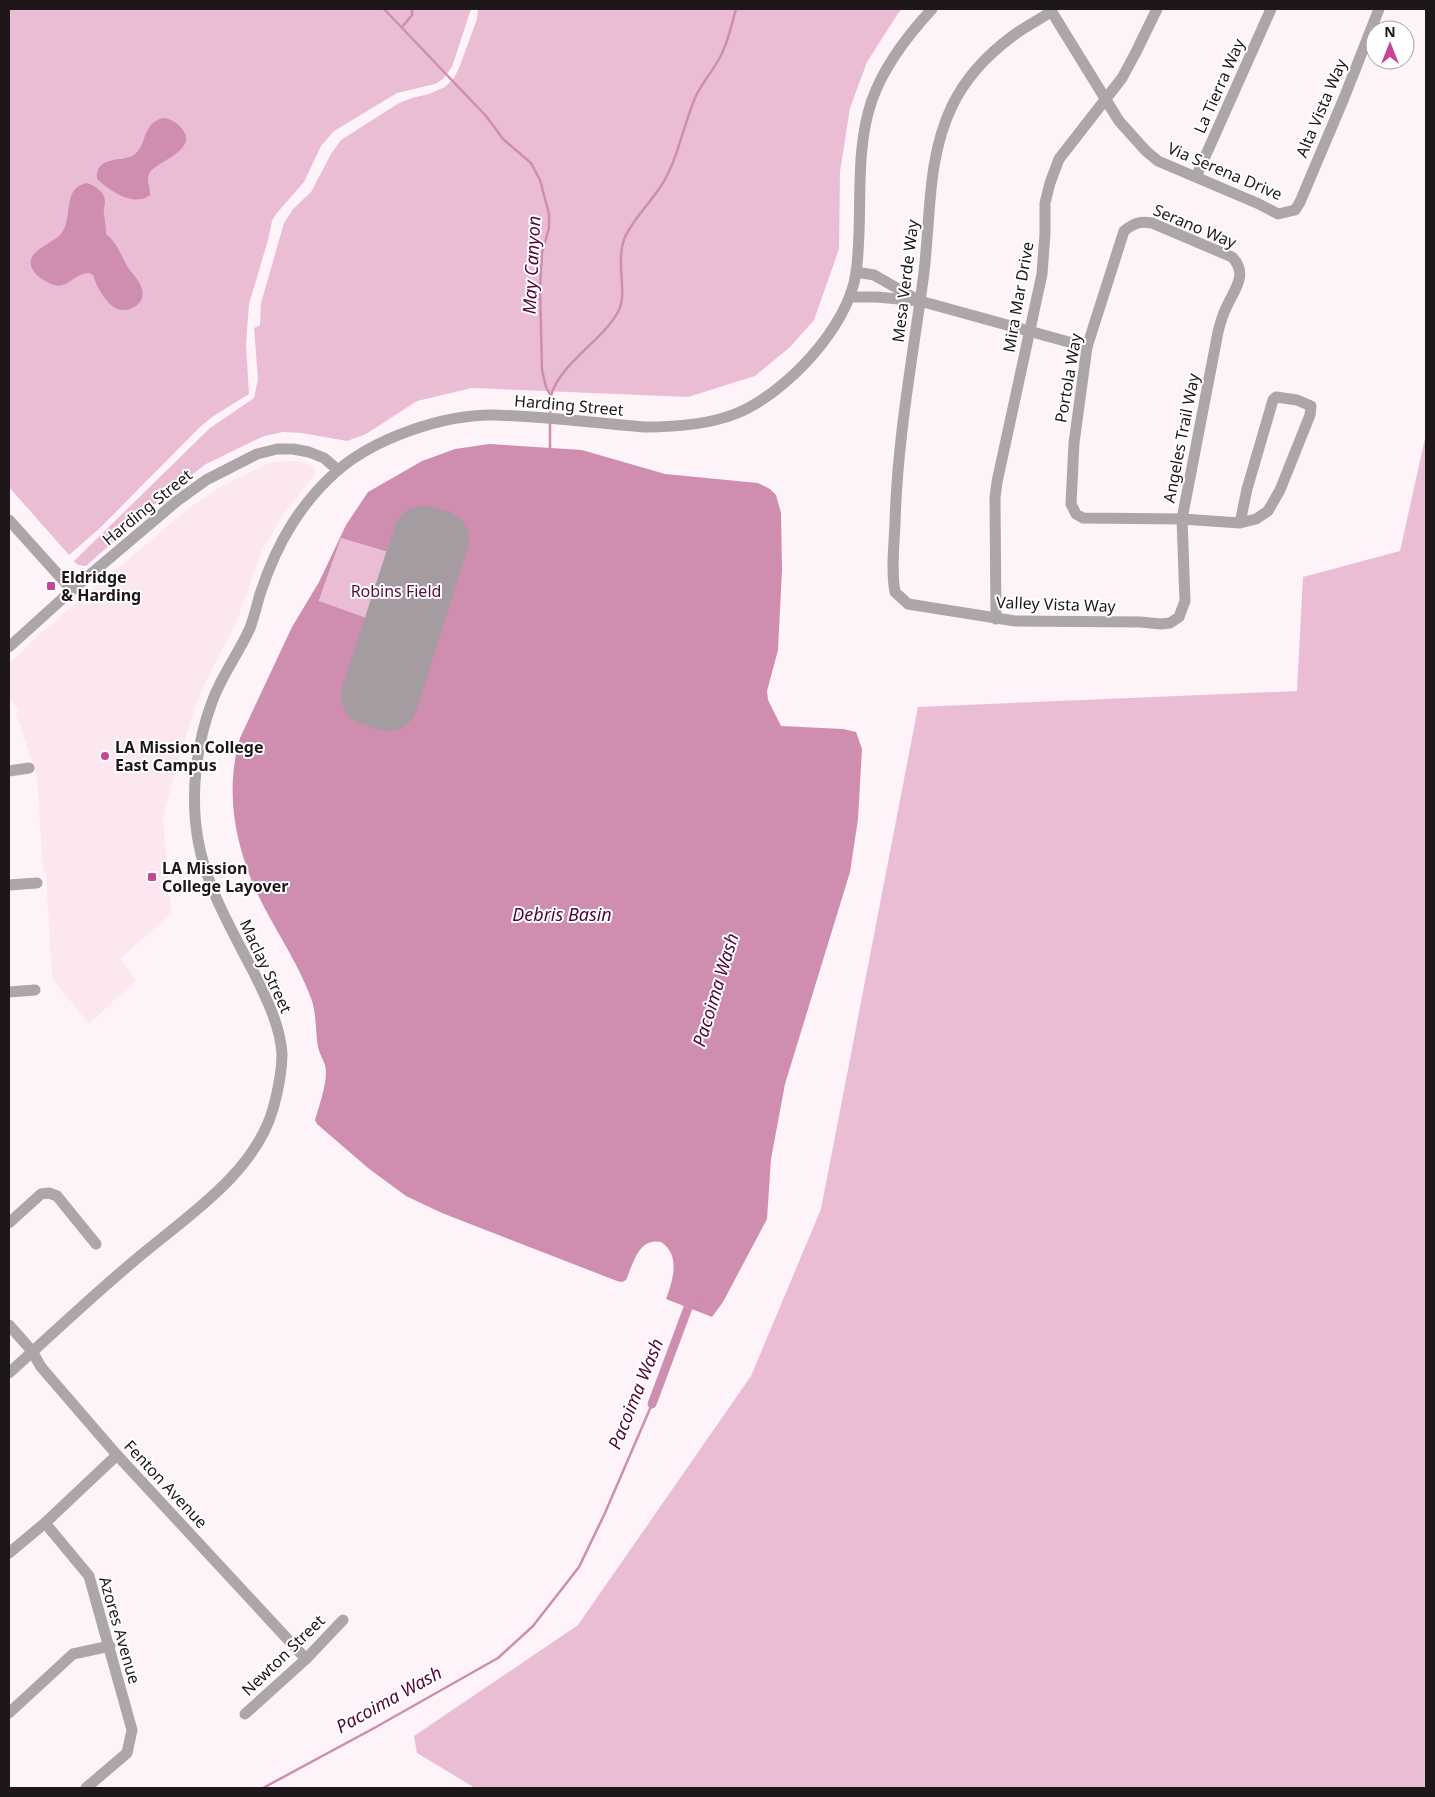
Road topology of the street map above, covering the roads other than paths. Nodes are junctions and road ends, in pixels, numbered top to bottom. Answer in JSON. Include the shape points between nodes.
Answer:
{"nodes":[{"id":1,"x":932,"y":9,"type":"edge"},
{"id":2,"x":1157,"y":9,"type":"edge"},
{"id":3,"x":1271,"y":9,"type":"edge"},
{"id":4,"x":1379,"y":9,"type":"edge"},
{"id":5,"x":1051,"y":10,"type":"edge"},
{"id":6,"x":1105,"y":98,"type":"junction"},
{"id":7,"x":1196,"y":177,"type":"junction"},
{"id":8,"x":1286,"y":213,"type":"joint"},
{"id":9,"x":1131,"y":224,"type":"joint"},
{"id":10,"x":1240,"y":270,"type":"joint"},
{"id":11,"x":856,"y":272,"type":"junction"},
{"id":12,"x":850,"y":297,"type":"junction"},
{"id":13,"x":920,"y":301,"type":"junction"},
{"id":14,"x":1030,"y":332,"type":"junction"},
{"id":15,"x":1087,"y":347,"type":"junction"},
{"id":16,"x":338,"y":470,"type":"junction"},
{"id":17,"x":1182,"y":519,"type":"junction"},
{"id":18,"x":9,"y":520,"type":"edge"},
{"id":19,"x":1240,"y":522,"type":"junction"},
{"id":20,"x":72,"y":590,"type":"junction"},
{"id":21,"x":902,"y":600,"type":"joint"},
{"id":22,"x":1179,"y":617,"type":"joint"},
{"id":23,"x":996,"y":619,"type":"junction"},
{"id":24,"x":9,"y":647,"type":"edge"},
{"id":25,"x":29,"y":768,"type":"dead end"},
{"id":26,"x":9,"y":771,"type":"edge"},
{"id":27,"x":37,"y":884,"type":"dead end"},
{"id":28,"x":9,"y":885,"type":"edge"},
{"id":29,"x":35,"y":990,"type":"dead end"},
{"id":30,"x":9,"y":992,"type":"edge"},
{"id":31,"x":9,"y":1223,"type":"edge"},
{"id":32,"x":96,"y":1244,"type":"dead end"},
{"id":33,"x":9,"y":1325,"type":"edge"},
{"id":34,"x":32,"y":1351,"type":"junction"},
{"id":35,"x":9,"y":1373,"type":"edge"},
{"id":36,"x":117,"y":1455,"type":"junction"},
{"id":37,"x":45,"y":1522,"type":"junction"},
{"id":38,"x":9,"y":1552,"type":"edge"},
{"id":39,"x":343,"y":1620,"type":"dead end"},
{"id":40,"x":110,"y":1646,"type":"junction"},
{"id":41,"x":306,"y":1659,"type":"junction"},
{"id":42,"x":9,"y":1713,"type":"edge"},
{"id":43,"x":245,"y":1714,"type":"dead end"},
{"id":44,"x":86,"y":1788,"type":"edge"}],
"edges":[{"from":1,"to":11,"type":"street","name":"Harding Street","via":[[897,53],[872,100],[860,169]]},
{"from":2,"to":6,"type":"street","name":"Mira Mar Drive","via":[[1122,78]]},
{"from":3,"to":7,"type":"street","name":"La Tierra Way"},
{"from":4,"to":8,"type":"street","name":"Alta Vista Way","via":[[1300,202],[1295,210]]},
{"from":5,"to":6,"type":"street","name":"Via Serena Drive"},
{"from":5,"to":13,"type":"street","name":"Mesa Verde Way","via":[[1014,35],[973,71],[952,105],[932,169]]},
{"from":6,"to":7,"type":"street","name":"Via Serena Drive","via":[[1119,122],[1146,152],[1158,161]]},
{"from":6,"to":14,"type":"street","name":"Mira Mar Drive","via":[[1059,159],[1050,183],[1042,274]]},
{"from":7,"to":8,"type":"street","name":"Via Serena Drive","via":[[1278,214]]},
{"from":9,"to":10,"type":"street","name":"Serano Way","via":[[1141,221],[1152,223],[1232,257]]},
{"from":9,"to":15,"type":"street","name":"Portola Way","via":[[1124,231]]},
{"from":10,"to":17,"type":"street","name":"Angeles Trail Way","via":[[1238,285],[1225,309],[1218,332]]},
{"from":11,"to":12,"type":"street","name":"Harding Street"},
{"from":11,"to":13,"type":"street","via":[[874,275]]},
{"from":12,"to":13,"type":"street"},
{"from":12,"to":16,"type":"street","name":"Harding Street","via":[[824,340],[802,367],[764,399],[734,414],[702,423],[669,427],[490,415],[459,418],[433,423],[386,440]]},
{"from":13,"to":14,"type":"street"},
{"from":13,"to":21,"type":"street","name":"Mesa Verde Way","via":[[896,491],[894,585]]},
{"from":14,"to":15,"type":"street"},
{"from":14,"to":23,"type":"street","name":"Mira Mar Drive","via":[[995,498]]},
{"from":15,"to":17,"type":"street","name":"Portola Way","via":[[1071,485],[1071,504],[1076,514],[1083,518]]},
{"from":16,"to":20,"type":"street","name":"Harding Street","via":[[324,458],[293,448],[257,454],[206,480],[184,496]]},
{"from":16,"to":34,"type":"street","name":"Maclay Street","via":[[312,496],[291,525],[273,560],[250,627],[212,701],[199,747],[194,796],[197,838],[204,867],[273,1012],[282,1053],[279,1086],[267,1127],[233,1177]]},
{"from":17,"to":19,"type":"street"},
{"from":17,"to":22,"type":"street","name":"Angeles Trail Way","via":[[1184,601]]},
{"from":18,"to":20,"type":"street"},
{"from":19,"to":19,"type":"street","via":[[1273,400],[1276,397],[1297,400],[1311,406],[1284,481],[1268,511],[1256,519]]},
{"from":20,"to":24,"type":"street","name":"Harding Street"},
{"from":21,"to":23,"type":"street","name":"Valley Vista Way","via":[[908,604]]},
{"from":22,"to":23,"type":"street","name":"Valley Vista Way","via":[[1162,624]]},
{"from":25,"to":26,"type":"street"},
{"from":27,"to":28,"type":"street"},
{"from":29,"to":30,"type":"street"},
{"from":31,"to":32,"type":"street","via":[[40,1194],[49,1193],[57,1196]]},
{"from":33,"to":34,"type":"street","name":"Fenton Avenue"},
{"from":34,"to":35,"type":"street","name":"Maclay Street"},
{"from":34,"to":36,"type":"street","name":"Fenton Avenue","via":[[40,1367]]},
{"from":36,"to":37,"type":"street"},
{"from":36,"to":41,"type":"street","name":"Fenton Avenue"},
{"from":37,"to":38,"type":"street"},
{"from":37,"to":40,"type":"street","name":"Azores Avenue","via":[[89,1576]]},
{"from":39,"to":41,"type":"street","name":"Newton Street"},
{"from":40,"to":42,"type":"street","via":[[73,1654]]},
{"from":40,"to":44,"type":"street","name":"Azores Avenue","via":[[132,1730],[127,1752]]},
{"from":41,"to":43,"type":"street","name":"Newton Street"}]}
